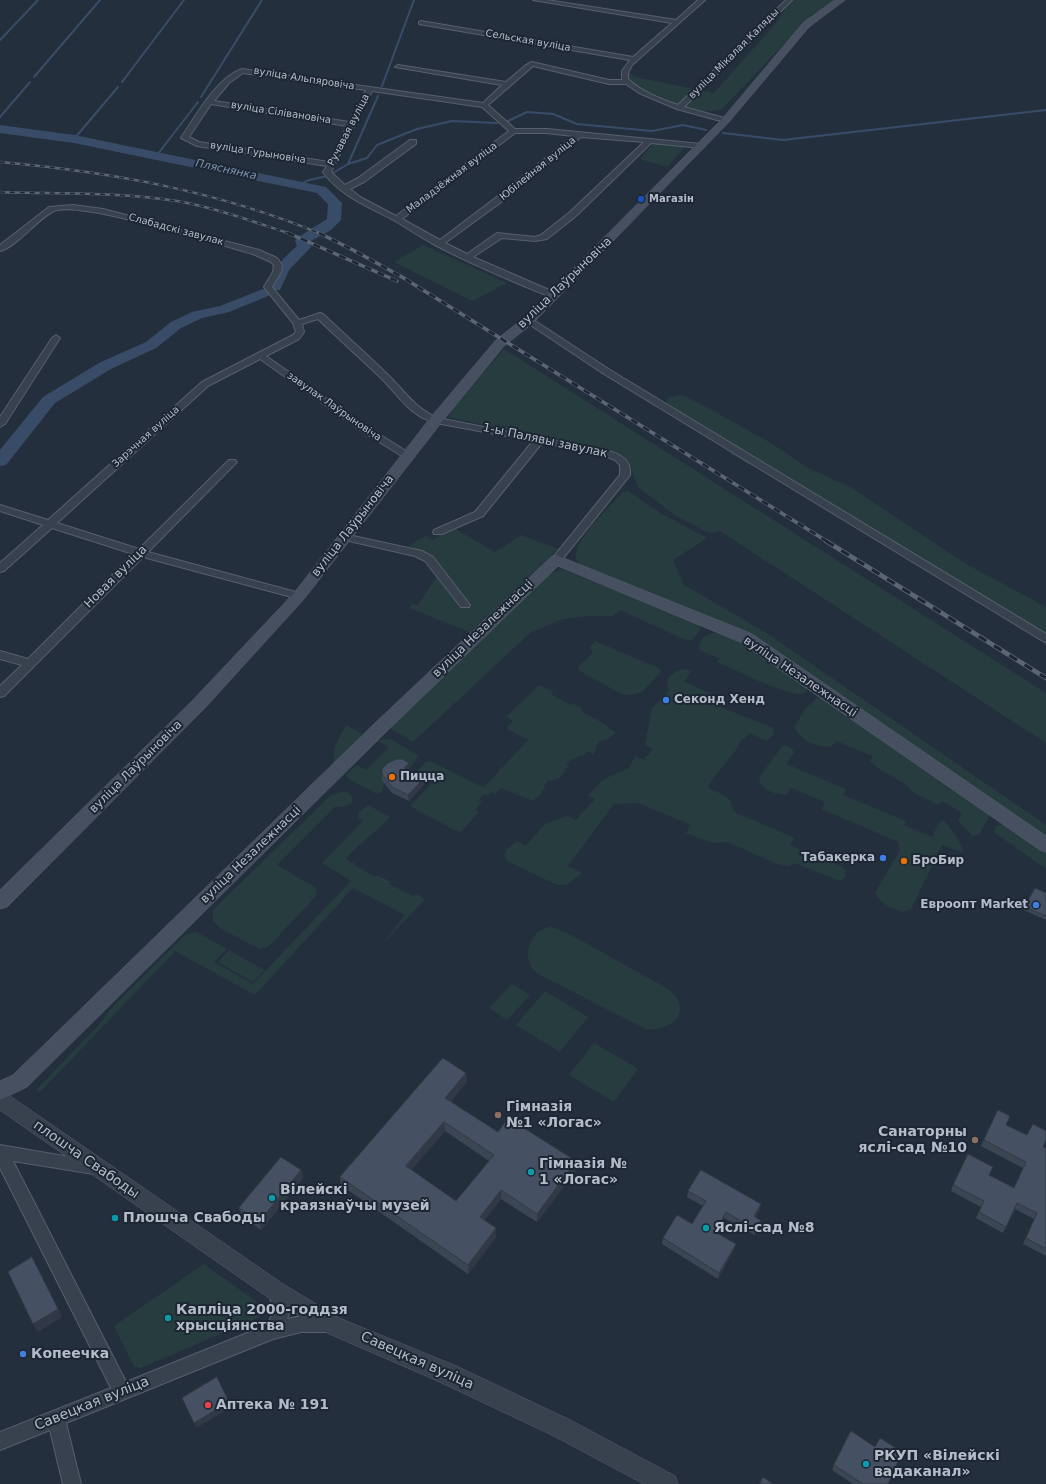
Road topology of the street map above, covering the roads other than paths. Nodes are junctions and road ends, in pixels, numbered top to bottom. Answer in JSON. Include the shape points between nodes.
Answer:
{"nodes":[{"id":1,"x":536,"y":0,"type":"edge"},
{"id":2,"x":702,"y":0,"type":"edge"},
{"id":3,"x":789,"y":0,"type":"edge"},
{"id":4,"x":841,"y":0,"type":"edge"},
{"id":5,"x":677,"y":22,"type":"junction"},
{"id":6,"x":421,"y":23,"type":"dead end"},
{"id":7,"x":635,"y":59,"type":"junction"},
{"id":8,"x":398,"y":67,"type":"dead end"},
{"id":9,"x":628,"y":82,"type":"junction"},
{"id":10,"x":507,"y":84,"type":"junction"},
{"id":11,"x":370,"y":89,"type":"junction"},
{"id":12,"x":210,"y":102,"type":"junction"},
{"id":13,"x":484,"y":105,"type":"junction"},
{"id":14,"x":679,"y":108,"type":"junction"},
{"id":15,"x":726,"y":120,"type":"junction"},
{"id":16,"x":352,"y":125,"type":"junction"},
{"id":17,"x":513,"y":131,"type":"junction"},
{"id":18,"x":579,"y":135,"type":"junction"},
{"id":19,"x":650,"y":140,"type":"junction"},
{"id":20,"x":413,"y":142,"type":"dead end"},
{"id":21,"x":701,"y":146,"type":"junction"},
{"id":22,"x":330,"y":171,"type":"junction"},
{"id":23,"x":346,"y":188,"type":"junction"},
{"id":24,"x":397,"y":219,"type":"junction"},
{"id":25,"x":439,"y":244,"type":"junction"},
{"id":26,"x":0,"y":250,"type":"edge"},
{"id":27,"x":468,"y":257,"type":"junction"},
{"id":28,"x":553,"y":295,"type":"junction"},
{"id":29,"x":529,"y":320,"type":"junction"},
{"id":30,"x":297,"y":323,"type":"junction"},
{"id":31,"x":56,"y":338,"type":"dead end"},
{"id":32,"x":261,"y":356,"type":"junction"},
{"id":33,"x":436,"y":420,"type":"junction"},
{"id":34,"x":0,"y":424,"type":"edge"},
{"id":35,"x":540,"y":439,"type":"junction"},
{"id":36,"x":408,"y":456,"type":"junction"},
{"id":37,"x":232,"y":462,"type":"dead end"},
{"id":38,"x":0,"y":508,"type":"edge"},
{"id":39,"x":50,"y":524,"type":"junction"},
{"id":40,"x":438,"y":532,"type":"dead end"},
{"id":41,"x":344,"y":538,"type":"junction"},
{"id":42,"x":141,"y":552,"type":"junction"},
{"id":43,"x":556,"y":560,"type":"junction"},
{"id":44,"x":0,"y":569,"type":"edge"},
{"id":45,"x":298,"y":596,"type":"junction"},
{"id":46,"x":465,"y":605,"type":"dead end"},
{"id":47,"x":1046,"y":639,"type":"edge"},
{"id":48,"x":0,"y":655,"type":"edge"},
{"id":49,"x":29,"y":664,"type":"junction"},
{"id":50,"x":0,"y":693,"type":"edge"},
{"id":51,"x":1046,"y":845,"type":"edge"},
{"id":52,"x":0,"y":902,"type":"edge"},
{"id":53,"x":0,"y":1091,"type":"edge"},
{"id":54,"x":0,"y":1100,"type":"edge"},
{"id":55,"x":0,"y":1152,"type":"edge"},
{"id":56,"x":96,"y":1167,"type":"junction"},
{"id":57,"x":276,"y":1291,"type":"junction"},
{"id":58,"x":332,"y":1325,"type":"junction"},
{"id":59,"x":273,"y":1331,"type":"junction"},
{"id":60,"x":122,"y":1392,"type":"junction"},
{"id":61,"x":56,"y":1419,"type":"junction"},
{"id":62,"x":0,"y":1441,"type":"edge"},
{"id":63,"x":72,"y":1484,"type":"edge"},
{"id":64,"x":667,"y":1484,"type":"edge"}],
"edges":[{"from":1,"to":5,"type":"street"},
{"from":2,"to":5,"type":"street"},
{"from":3,"to":14,"type":"street","name":"вуліца Мікалая Каляды"},
{"from":4,"to":15,"type":"main road","name":"вуліца Лаўрыновіча","via":[[806,25]]},
{"from":5,"to":7,"type":"street"},
{"from":6,"to":7,"type":"street","name":"Сельская вуліца"},
{"from":7,"to":9,"type":"street","via":[[625,71]]},
{"from":8,"to":10,"type":"street"},
{"from":9,"to":10,"type":"street","via":[[608,82],[536,64],[528,66]]},
{"from":9,"to":14,"type":"street"},
{"from":10,"to":13,"type":"street"},
{"from":11,"to":12,"type":"street","name":"вуліца Альпяровіча","via":[[252,71],[238,72],[232,75]]},
{"from":11,"to":13,"type":"street","name":"вуліца Альпяровіча"},
{"from":11,"to":16,"type":"street","name":"Ручавая вуліца"},
{"from":12,"to":16,"type":"street","name":"вуліца Сілівановіча"},
{"from":12,"to":22,"type":"street","name":"вуліца Гурыновіча","via":[[185,138],[196,144]]},
{"from":13,"to":17,"type":"street"},
{"from":14,"to":15,"type":"street","via":[[696,115]]},
{"from":15,"to":21,"type":"main road","name":"вуліца Лаўрыновіча"},
{"from":16,"to":22,"type":"street","name":"Ручавая вуліца"},
{"from":17,"to":18,"type":"street","via":[[547,131]]},
{"from":17,"to":24,"type":"street","name":"Маладзёжная вуліца"},
{"from":18,"to":19,"type":"street","name":"Юбілейная вуліца"},
{"from":18,"to":25,"type":"street","name":"Юбілейная вуліца"},
{"from":19,"to":21,"type":"street","name":"Юбілейная вуліца"},
{"from":19,"to":27,"type":"street","via":[[573,214],[544,237],[535,239],[500,235]]},
{"from":20,"to":23,"type":"street"},
{"from":21,"to":28,"type":"main road","name":"вуліца Лаўрыновіча"},
{"from":22,"to":23,"type":"street","name":"Маладзёжная вуліца"},
{"from":23,"to":24,"type":"street","name":"Маладзёжная вуліца","via":[[356,199]]},
{"from":24,"to":25,"type":"street"},
{"from":25,"to":27,"type":"street"},
{"from":26,"to":30,"type":"street","name":"Слабадскі завулак","via":[[52,209],[81,207],[103,210],[256,252],[274,260],[278,265],[277,272],[268,287]]},
{"from":27,"to":28,"type":"street","via":[[510,278]]},
{"from":28,"to":29,"type":"main road","name":"вуліца Лаўрыновіча"},
{"from":29,"to":33,"type":"main road","name":"вуліца Лаўрыновіча","via":[[500,343]]},
{"from":29,"to":47,"type":"street","via":[[607,372]]},
{"from":30,"to":32,"type":"street","name":"Зарэчная вуліца","via":[[300,332],[296,337]]},
{"from":30,"to":33,"type":"street","via":[[320,316],[389,381],[412,409]]},
{"from":31,"to":34,"type":"street"},
{"from":32,"to":36,"type":"street","name":"завулак Лаўрыновіча","via":[[366,430]]},
{"from":32,"to":39,"type":"street","name":"Зарэчная вуліца","via":[[205,384]]},
{"from":33,"to":35,"type":"street","name":"1-ы Палявы завулак"},
{"from":33,"to":36,"type":"main road","name":"вуліца Лаўрыновіча"},
{"from":35,"to":40,"type":"street","via":[[479,514]]},
{"from":35,"to":43,"type":"street","name":"1-ы Палявы завулак","via":[[608,453],[621,460],[626,468],[625,475]]},
{"from":36,"to":41,"type":"main road","name":"вуліца Лаўрыновіча"},
{"from":37,"to":42,"type":"street","name":"Новая вуліца"},
{"from":38,"to":39,"type":"street"},
{"from":39,"to":42,"type":"street"},
{"from":39,"to":44,"type":"street","name":"Зарэчная вуліца"},
{"from":41,"to":45,"type":"main road","name":"вуліца Лаўрыновіча"},
{"from":41,"to":46,"type":"street","via":[[418,553],[429,559]]},
{"from":42,"to":45,"type":"street"},
{"from":42,"to":49,"type":"street","name":"Новая вуліца"},
{"from":43,"to":51,"type":"main road","name":"вуліца Незалежнасці","via":[[746,638]]},
{"from":43,"to":53,"type":"main road","name":"вуліца Незалежнасці","via":[[380,728],[20,1081]]},
{"from":45,"to":52,"type":"main road","name":"вуліца Лаўрыновіча","via":[[198,705]]},
{"from":48,"to":49,"type":"street"},
{"from":49,"to":50,"type":"street","name":"Новая вуліца"},
{"from":54,"to":56,"type":"street","name":"плошча Свабоды"},
{"from":55,"to":56,"type":"street"},
{"from":55,"to":60,"type":"street"},
{"from":56,"to":57,"type":"street","name":"плошча Свабоды"},
{"from":57,"to":58,"type":"street","name":"плошча Свабоды"},
{"from":57,"to":59,"type":"street","via":[[282,1311]]},
{"from":58,"to":59,"type":"street","name":"Савецкая вуліца","via":[[300,1324]]},
{"from":58,"to":64,"type":"street","name":"Савецкая вуліца","via":[[448,1374],[562,1428]]},
{"from":59,"to":60,"type":"street","name":"Савецкая вуліца"},
{"from":60,"to":61,"type":"street","name":"Савецкая вуліца"},
{"from":61,"to":62,"type":"street","name":"Савецкая вуліца"},
{"from":61,"to":63,"type":"street"}]}
